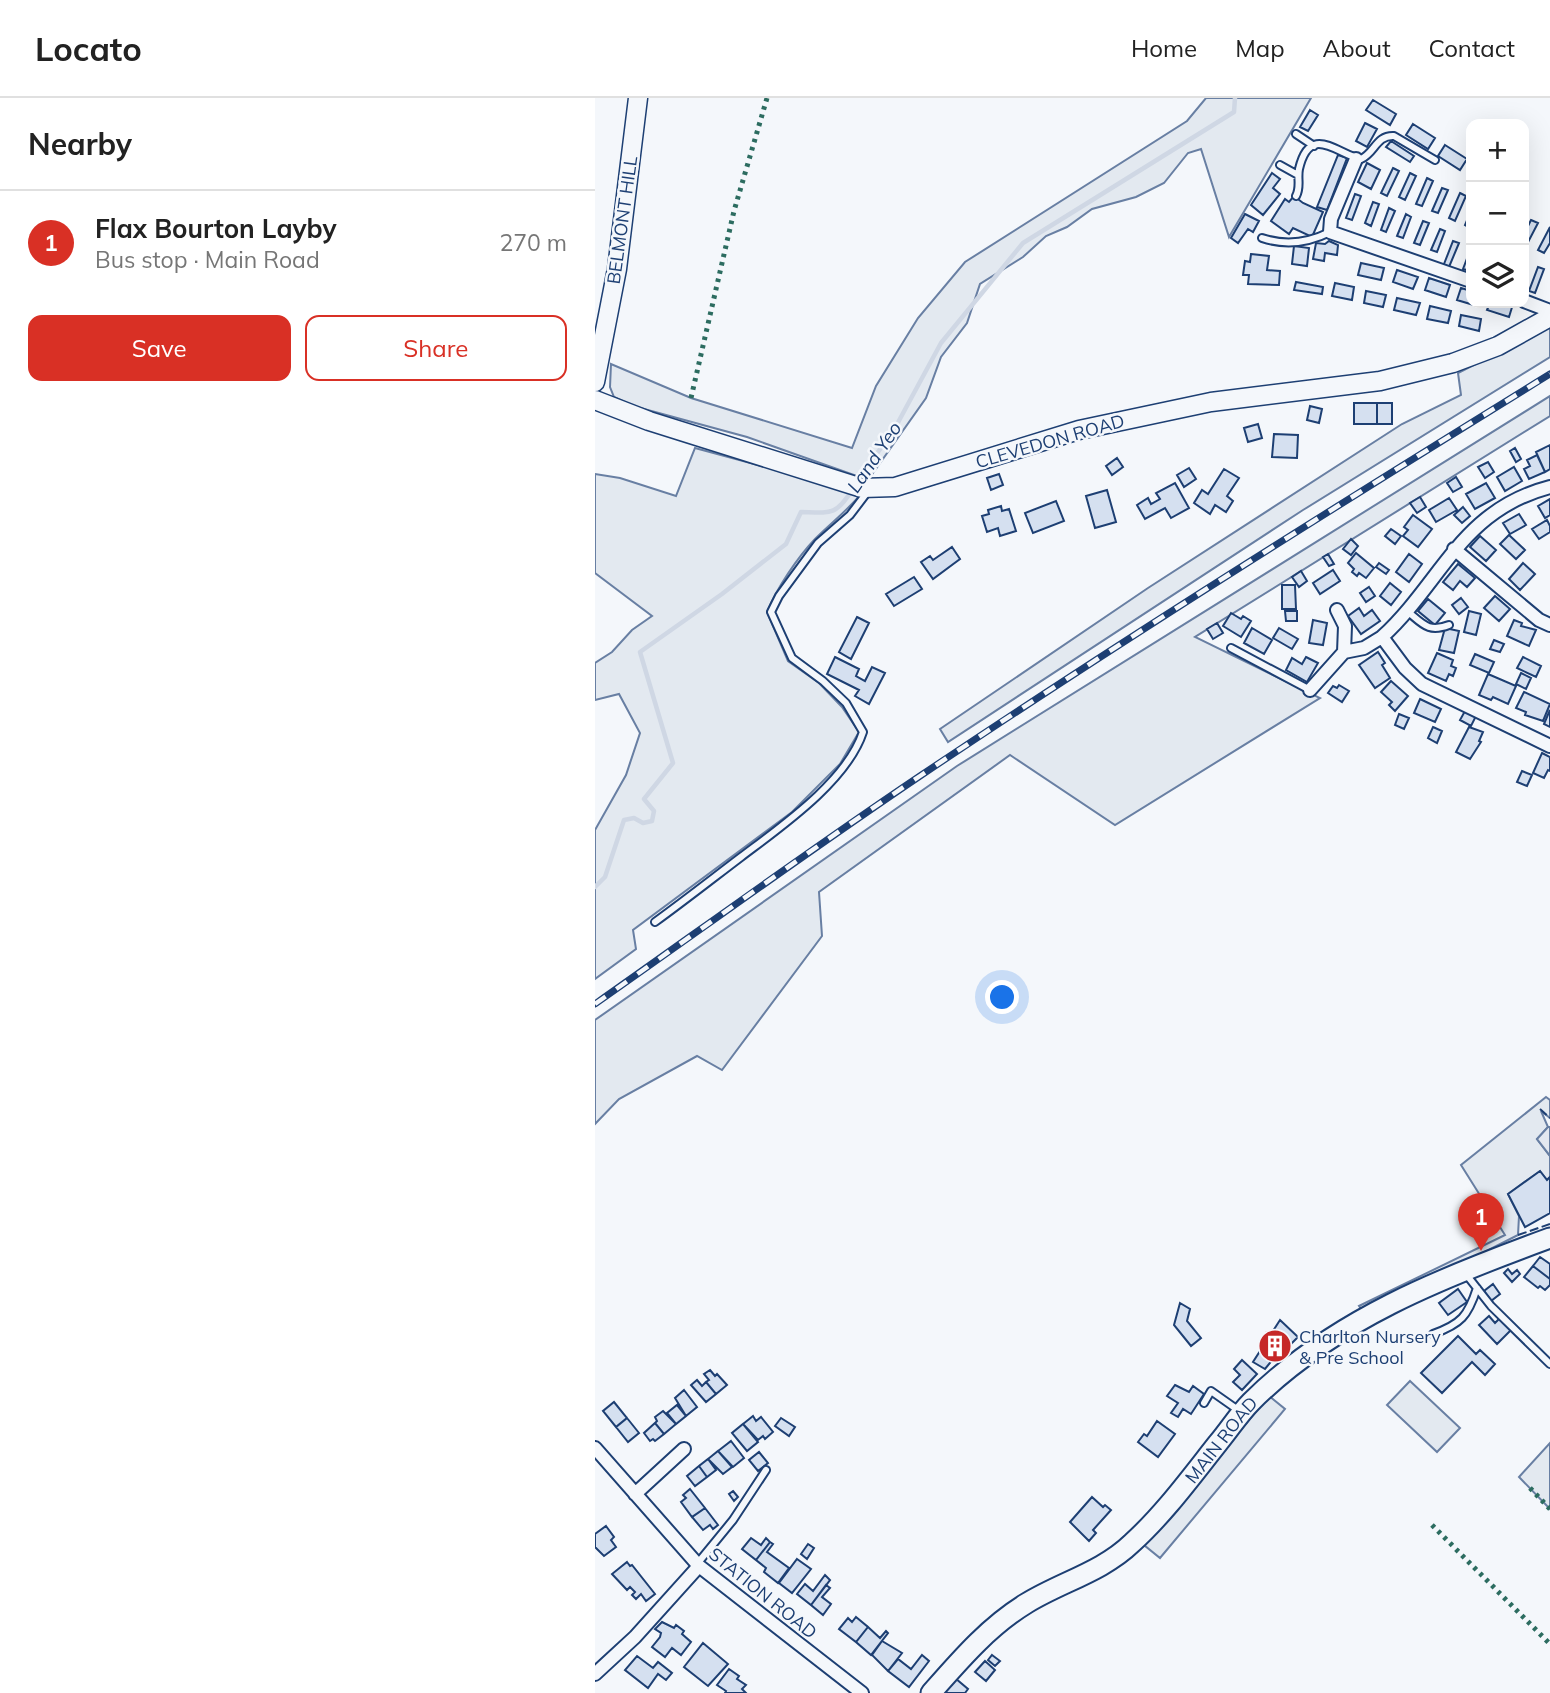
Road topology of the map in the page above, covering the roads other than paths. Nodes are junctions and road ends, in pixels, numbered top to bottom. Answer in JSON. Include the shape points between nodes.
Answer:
{"nodes":[{"id":1,"x":638,"y":98,"type":"edge"},
{"id":2,"x":1296,"y":134,"type":"dead end"},
{"id":3,"x":1314,"y":146,"type":"junction"},
{"id":4,"x":1356,"y":159,"type":"junction"},
{"id":5,"x":1435,"y":160,"type":"dead end"},
{"id":6,"x":1280,"y":165,"type":"dead end"},
{"id":7,"x":1298,"y":175,"type":"junction"},
{"id":8,"x":1296,"y":196,"type":"dead end"},
{"id":9,"x":1330,"y":232,"type":"junction"},
{"id":10,"x":1262,"y":238,"type":"dead end"},
{"id":11,"x":1466,"y":280,"type":"edge"},
{"id":12,"x":1529,"y":303,"type":"edge"},
{"id":13,"x":1550,"y":311,"type":"edge"},
{"id":14,"x":1550,"y":317,"type":"edge"},
{"id":15,"x":595,"y":382,"type":"edge"},
{"id":16,"x":595,"y":400,"type":"edge"},
{"id":17,"x":860,"y":487,"type":"junction"},
{"id":18,"x":1550,"y":487,"type":"edge"},
{"id":19,"x":1454,"y":550,"type":"junction"},
{"id":20,"x":1336,"y":610,"type":"dead end"},
{"id":21,"x":1407,"y":611,"type":"junction"},
{"id":22,"x":1449,"y":625,"type":"dead end"},
{"id":23,"x":1550,"y":625,"type":"edge"},
{"id":24,"x":1382,"y":637,"type":"junction"},
{"id":25,"x":1231,"y":648,"type":"dead end"},
{"id":26,"x":1344,"y":652,"type":"junction"},
{"id":27,"x":1310,"y":690,"type":"joint"},
{"id":28,"x":1550,"y":746,"type":"edge"},
{"id":29,"x":655,"y":922,"type":"dead end"},
{"id":30,"x":1550,"y":1238,"type":"edge"},
{"id":31,"x":1463,"y":1271,"type":"junction"},
{"id":32,"x":1477,"y":1289,"type":"junction"},
{"id":33,"x":1433,"y":1334,"type":"dead end"},
{"id":34,"x":1550,"y":1364,"type":"edge"},
{"id":35,"x":1204,"y":1403,"type":"dead end"},
{"id":36,"x":1243,"y":1413,"type":"junction"},
{"id":37,"x":685,"y":1447,"type":"dead end"},
{"id":38,"x":595,"y":1448,"type":"edge"},
{"id":39,"x":766,"y":1470,"type":"dead end"},
{"id":40,"x":635,"y":1494,"type":"junction"},
{"id":41,"x":698,"y":1565,"type":"junction"},
{"id":42,"x":595,"y":1674,"type":"edge"},
{"id":43,"x":862,"y":1693,"type":"edge"},
{"id":44,"x":931,"y":1693,"type":"edge"}],
"edges":[{"from":1,"to":15,"type":"main road","name":"BELMONT HILL","via":[[617,269]]},
{"from":2,"to":3,"type":"lane"},
{"from":3,"to":4,"type":"lane","via":[[1334,146]]},
{"from":3,"to":7,"type":"lane","via":[[1307,151]]},
{"from":4,"to":5,"type":"lane","via":[[1367,156],[1387,135]]},
{"from":4,"to":9,"type":"street"},
{"from":6,"to":7,"type":"lane"},
{"from":7,"to":8,"type":"lane"},
{"from":9,"to":10,"type":"lane","via":[[1305,241],[1279,243]]},
{"from":9,"to":11,"type":"street"},
{"from":12,"to":13,"type":"street"},
{"from":14,"to":17,"type":"main road","name":"CLEVEDON ROAD","via":[[1498,346],[1453,363],[1380,381],[1211,402],[1079,430],[895,487]]},
{"from":16,"to":17,"type":"main road","name":"CLEVEDON ROAD"},
{"from":17,"to":29,"type":"lane","via":[[850,515],[818,543],[771,612],[792,658],[846,703],[863,732],[859,744],[846,766],[794,816]]},
{"from":18,"to":19,"type":"street","via":[[1533,491],[1476,526]]},
{"from":19,"to":21,"type":"street"},
{"from":19,"to":23,"type":"street"},
{"from":20,"to":26,"type":"street","via":[[1345,626]]},
{"from":21,"to":22,"type":"lane","via":[[1434,630]]},
{"from":21,"to":24,"type":"street"},
{"from":24,"to":26,"type":"street","via":[[1364,648]]},
{"from":24,"to":28,"type":"street","via":[[1422,684]]},
{"from":25,"to":27,"type":"lane"},
{"from":26,"to":27,"type":"street"},
{"from":30,"to":31,"type":"main road","name":"MAIN ROAD"},
{"from":31,"to":32,"type":"lane"},
{"from":31,"to":36,"type":"main road","name":"MAIN ROAD","via":[[1389,1304],[1327,1340]]},
{"from":32,"to":33,"type":"lane","via":[[1467,1315]]},
{"from":32,"to":34,"type":"lane"},
{"from":35,"to":36,"type":"lane","via":[[1211,1391]]},
{"from":36,"to":44,"type":"main road","name":"MAIN ROAD","via":[[1132,1544],[1103,1566],[1027,1602],[996,1624]]},
{"from":37,"to":40,"type":"street"},
{"from":38,"to":40,"type":"street","name":"STATION ROAD"},
{"from":39,"to":41,"type":"lane"},
{"from":40,"to":41,"type":"street","name":"STATION ROAD"},
{"from":41,"to":42,"type":"street","via":[[635,1637]]},
{"from":41,"to":43,"type":"street","name":"STATION ROAD"}]}
